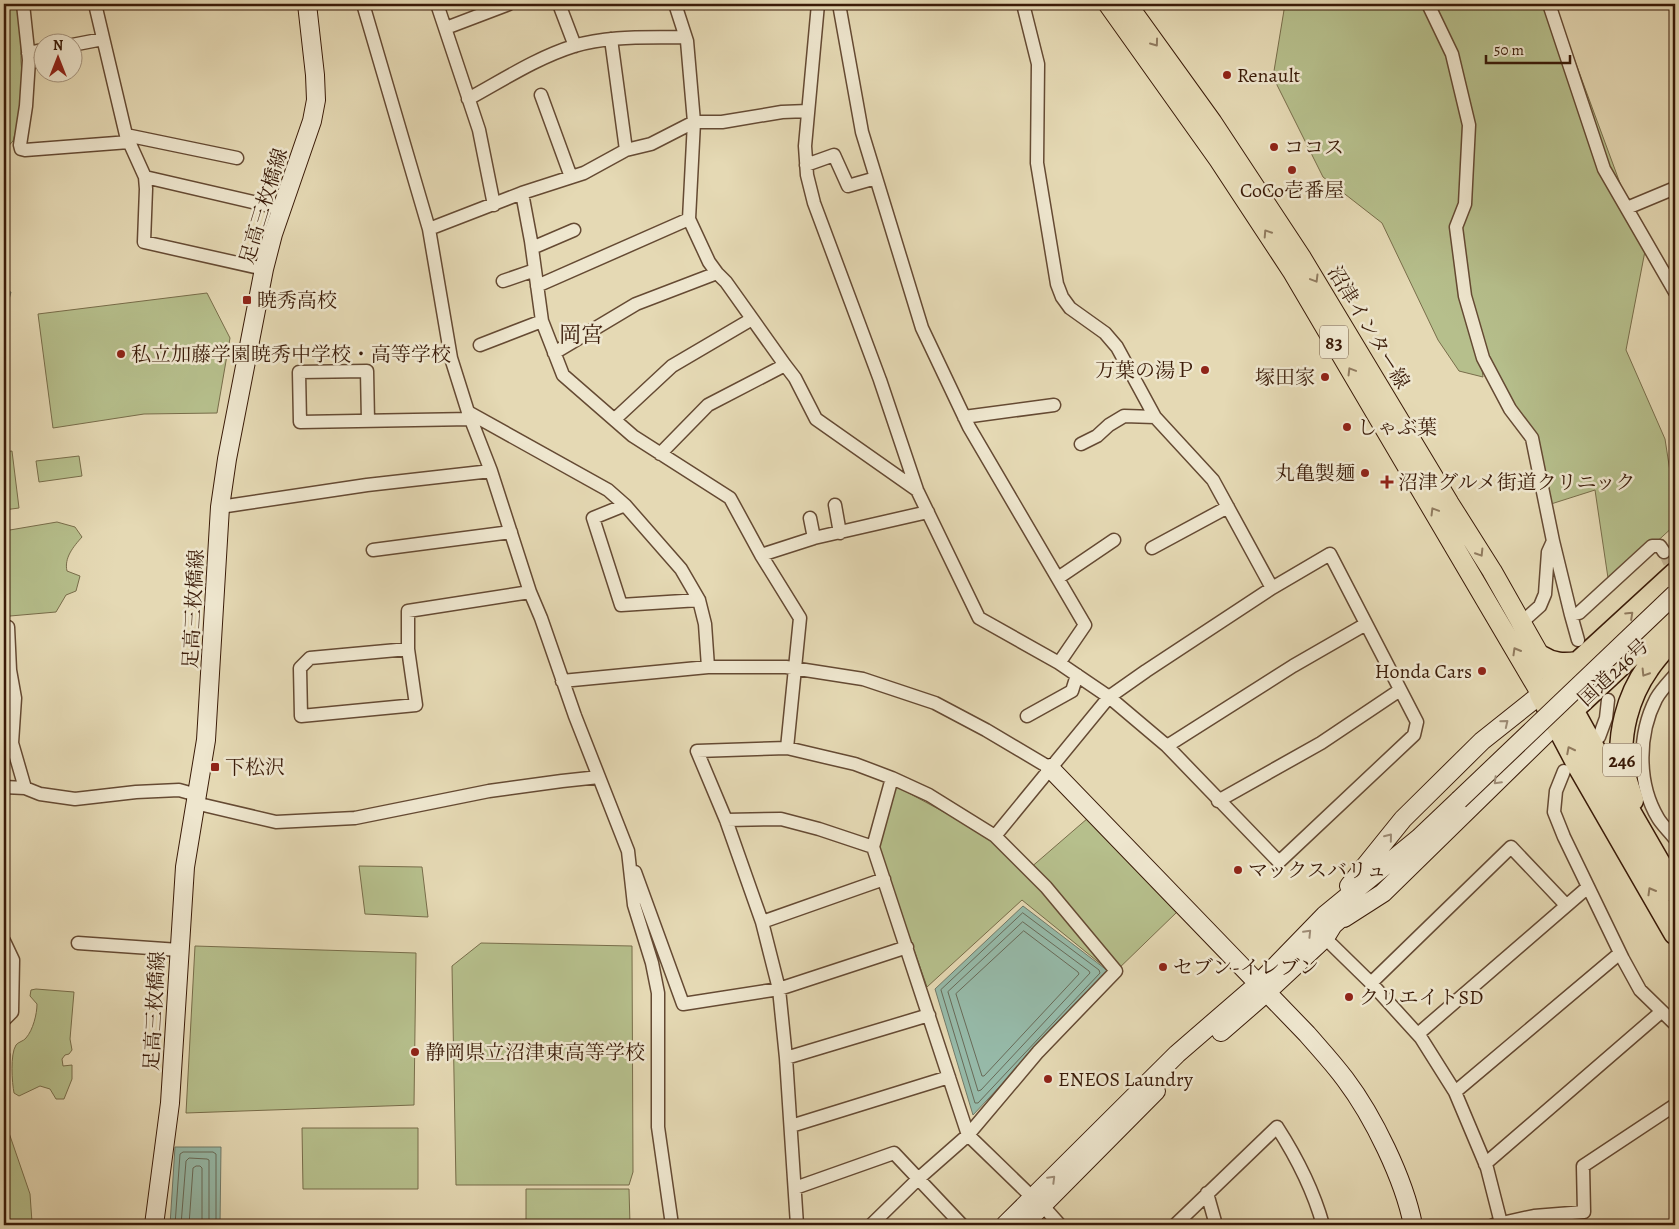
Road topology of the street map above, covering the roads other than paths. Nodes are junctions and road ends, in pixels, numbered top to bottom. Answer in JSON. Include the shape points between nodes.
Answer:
{"nodes":[{"id":1,"x":23,"y":4,"type":"edge"},
{"id":2,"x":95,"y":4,"type":"edge"},
{"id":3,"x":307,"y":4,"type":"edge"},
{"id":4,"x":363,"y":4,"type":"edge"},
{"id":5,"x":437,"y":4,"type":"edge"},
{"id":6,"x":509,"y":4,"type":"edge"},
{"id":7,"x":558,"y":4,"type":"edge"},
{"id":8,"x":675,"y":4,"type":"edge"},
{"id":9,"x":818,"y":4,"type":"edge"},
{"id":10,"x":839,"y":4,"type":"edge"},
{"id":11,"x":1024,"y":4,"type":"edge"},
{"id":12,"x":1108,"y":4,"type":"edge"},
{"id":13,"x":1127,"y":4,"type":"edge"},
{"id":14,"x":1428,"y":4,"type":"edge"},
{"id":15,"x":1549,"y":4,"type":"edge"},
{"id":16,"x":446,"y":28,"type":"junction"},
{"id":17,"x":685,"y":37,"type":"junction"},
{"id":18,"x":103,"y":39,"type":"junction"},
{"id":19,"x":611,"y":39,"type":"junction"},
{"id":20,"x":82,"y":42,"type":"edge"},
{"id":21,"x":575,"y":46,"type":"junction"},
{"id":22,"x":32,"y":51,"type":"edge"},
{"id":23,"x":28,"y":52,"type":"junction"},
{"id":24,"x":541,"y":95,"type":"dead end"},
{"id":25,"x":468,"y":99,"type":"junction"},
{"id":26,"x":808,"y":111,"type":"junction"},
{"id":27,"x":694,"y":122,"type":"junction"},
{"id":28,"x":127,"y":139,"type":"junction"},
{"id":29,"x":626,"y":150,"type":"junction"},
{"id":30,"x":236,"y":158,"type":"dead end"},
{"id":31,"x":806,"y":165,"type":"junction"},
{"id":32,"x":145,"y":177,"type":"junction"},
{"id":33,"x":571,"y":177,"type":"junction"},
{"id":34,"x":876,"y":178,"type":"junction"},
{"id":35,"x":1675,"y":188,"type":"edge"},
{"id":36,"x":522,"y":193,"type":"junction"},
{"id":37,"x":494,"y":205,"type":"junction"},
{"id":38,"x":282,"y":208,"type":"junction"},
{"id":39,"x":1627,"y":208,"type":"junction"},
{"id":40,"x":689,"y":220,"type":"junction"},
{"id":41,"x":429,"y":229,"type":"junction"},
{"id":42,"x":574,"y":230,"type":"dead end"},
{"id":43,"x":532,"y":248,"type":"junction"},
{"id":44,"x":264,"y":269,"type":"junction"},
{"id":45,"x":535,"y":270,"type":"junction"},
{"id":46,"x":717,"y":273,"type":"junction"},
{"id":47,"x":503,"y":281,"type":"dead end"},
{"id":48,"x":538,"y":286,"type":"junction"},
{"id":49,"x":1675,"y":292,"type":"edge"},
{"id":50,"x":752,"y":319,"type":"junction"},
{"id":51,"x":542,"y":321,"type":"junction"},
{"id":52,"x":480,"y":345,"type":"dead end"},
{"id":53,"x":554,"y":354,"type":"junction"},
{"id":54,"x":785,"y":366,"type":"junction"},
{"id":55,"x":1054,"y":405,"type":"dead end"},
{"id":56,"x":470,"y":415,"type":"junction"},
{"id":57,"x":964,"y":417,"type":"junction"},
{"id":58,"x":1155,"y":417,"type":"junction"},
{"id":59,"x":615,"y":419,"type":"junction"},
{"id":60,"x":368,"y":420,"type":"junction"},
{"id":61,"x":1081,"y":444,"type":"dead end"},
{"id":62,"x":660,"y":454,"type":"junction"},
{"id":63,"x":491,"y":471,"type":"junction"},
{"id":64,"x":917,"y":490,"type":"junction"},
{"id":65,"x":625,"y":505,"type":"junction"},
{"id":66,"x":835,"y":505,"type":"dead end"},
{"id":67,"x":220,"y":506,"type":"junction"},
{"id":68,"x":1228,"y":507,"type":"junction"},
{"id":69,"x":928,"y":512,"type":"junction"},
{"id":70,"x":810,"y":518,"type":"dead end"},
{"id":71,"x":510,"y":532,"type":"junction"},
{"id":72,"x":840,"y":533,"type":"junction"},
{"id":73,"x":814,"y":538,"type":"junction"},
{"id":74,"x":1114,"y":540,"type":"dead end"},
{"id":75,"x":1553,"y":541,"type":"junction"},
{"id":76,"x":1152,"y":548,"type":"dead end"},
{"id":77,"x":373,"y":550,"type":"dead end"},
{"id":78,"x":1664,"y":552,"type":"dead end"},
{"id":79,"x":761,"y":555,"type":"junction"},
{"id":80,"x":1675,"y":574,"type":"edge"},
{"id":81,"x":1058,"y":578,"type":"junction"},
{"id":82,"x":1272,"y":588,"type":"junction"},
{"id":83,"x":530,"y":592,"type":"junction"},
{"id":84,"x":1675,"y":594,"type":"edge"},
{"id":85,"x":699,"y":600,"type":"junction"},
{"id":86,"x":1675,"y":614,"type":"edge"},
{"id":87,"x":1571,"y":615,"type":"junction"},
{"id":88,"x":1521,"y":623,"type":"junction"},
{"id":89,"x":1366,"y":624,"type":"junction"},
{"id":90,"x":8,"y":627,"type":"dead end"},
{"id":91,"x":1675,"y":635,"type":"edge"},
{"id":92,"x":1578,"y":640,"type":"dead end"},
{"id":93,"x":408,"y":649,"type":"junction"},
{"id":94,"x":1541,"y":657,"type":"junction"},
{"id":95,"x":1059,"y":663,"type":"junction"},
{"id":96,"x":1578,"y":663,"type":"junction"},
{"id":97,"x":708,"y":667,"type":"junction"},
{"id":98,"x":795,"y":669,"type":"junction"},
{"id":99,"x":1077,"y":675,"type":"junction"},
{"id":100,"x":1675,"y":675,"type":"edge"},
{"id":101,"x":562,"y":682,"type":"junction"},
{"id":102,"x":1547,"y":688,"type":"junction"},
{"id":103,"x":1400,"y":690,"type":"junction"},
{"id":104,"x":1109,"y":697,"type":"junction"},
{"id":105,"x":1608,"y":700,"type":"dead end"},
{"id":106,"x":1027,"y":716,"type":"dead end"},
{"id":107,"x":1564,"y":716,"type":"junction"},
{"id":108,"x":1599,"y":737,"type":"dead end"},
{"id":109,"x":1167,"y":746,"type":"junction"},
{"id":110,"x":787,"y":748,"type":"junction"},
{"id":111,"x":1050,"y":768,"type":"junction"},
{"id":112,"x":1564,"y":771,"type":"dead end"},
{"id":113,"x":599,"y":777,"type":"junction"},
{"id":114,"x":892,"y":778,"type":"junction"},
{"id":115,"x":4,"y":787,"type":"edge"},
{"id":116,"x":25,"y":788,"type":"junction"},
{"id":117,"x":196,"y":799,"type":"junction"},
{"id":118,"x":1218,"y":801,"type":"junction"},
{"id":119,"x":726,"y":820,"type":"junction"},
{"id":120,"x":995,"y":836,"type":"junction"},
{"id":121,"x":1675,"y":839,"type":"edge"},
{"id":122,"x":873,"y":846,"type":"junction"},
{"id":123,"x":628,"y":851,"type":"junction"},
{"id":124,"x":884,"y":879,"type":"junction"},
{"id":125,"x":1588,"y":887,"type":"junction"},
{"id":126,"x":1675,"y":890,"type":"edge"},
{"id":127,"x":1566,"y":905,"type":"junction"},
{"id":128,"x":762,"y":922,"type":"junction"},
{"id":129,"x":1327,"y":926,"type":"junction"},
{"id":130,"x":1675,"y":933,"type":"edge"},
{"id":131,"x":4,"y":941,"type":"edge"},
{"id":132,"x":78,"y":943,"type":"dead end"},
{"id":133,"x":907,"y":947,"type":"junction"},
{"id":134,"x":179,"y":950,"type":"junction"},
{"id":135,"x":1620,"y":954,"type":"junction"},
{"id":136,"x":1371,"y":983,"type":"junction"},
{"id":137,"x":1263,"y":988,"type":"junction"},
{"id":138,"x":779,"y":989,"type":"junction"},
{"id":139,"x":1661,"y":1012,"type":"junction"},
{"id":140,"x":929,"y":1015,"type":"junction"},
{"id":141,"x":4,"y":1018,"type":"edge"},
{"id":142,"x":1675,"y":1024,"type":"edge"},
{"id":143,"x":1418,"y":1034,"type":"junction"},
{"id":144,"x":786,"y":1058,"type":"junction"},
{"id":145,"x":949,"y":1077,"type":"junction"},
{"id":146,"x":1455,"y":1092,"type":"junction"},
{"id":147,"x":1675,"y":1105,"type":"edge"},
{"id":148,"x":791,"y":1126,"type":"junction"},
{"id":149,"x":968,"y":1135,"type":"junction"},
{"id":150,"x":1485,"y":1164,"type":"junction"},
{"id":151,"x":918,"y":1179,"type":"junction"},
{"id":152,"x":795,"y":1188,"type":"junction"},
{"id":153,"x":1206,"y":1193,"type":"junction"},
{"id":154,"x":1038,"y":1202,"type":"junction"},
{"id":155,"x":1535,"y":1220,"type":"edge"},
{"id":156,"x":1497,"y":1224,"type":"edge"},
{"id":157,"x":154,"y":1225,"type":"edge"},
{"id":158,"x":672,"y":1225,"type":"edge"},
{"id":159,"x":797,"y":1225,"type":"edge"},
{"id":160,"x":871,"y":1225,"type":"edge"},
{"id":161,"x":962,"y":1225,"type":"edge"},
{"id":162,"x":1005,"y":1225,"type":"edge"},
{"id":163,"x":1023,"y":1225,"type":"edge"},
{"id":164,"x":1060,"y":1225,"type":"edge"},
{"id":165,"x":1175,"y":1225,"type":"edge"},
{"id":166,"x":1216,"y":1225,"type":"edge"},
{"id":167,"x":1323,"y":1225,"type":"edge"},
{"id":168,"x":1413,"y":1225,"type":"edge"}],
"edges":[{"from":1,"to":23,"type":"street"},
{"from":2,"to":18,"type":"street"},
{"from":3,"to":38,"type":"street","name":"足高三枚橋線","via":[[316,100]]},
{"from":4,"to":41,"type":"street"},
{"from":5,"to":16,"type":"street"},
{"from":6,"to":16,"type":"street"},
{"from":7,"to":21,"type":"street"},
{"from":8,"to":17,"type":"street"},
{"from":9,"to":26,"type":"street"},
{"from":10,"to":34,"type":"street","via":[[862,132]]},
{"from":11,"to":58,"type":"street","via":[[1038,64],[1037,163],[1057,284],[1070,308],[1105,333],[1117,347]]},
{"from":102,"to":12,"type":"main road","name":"沼津インター線","number":"83","one_way":true,"via":[[1292,271]]},
{"from":13,"to":88,"type":"main road","name":"沼津インター線","number":"83","one_way":true,"via":[[1212,122],[1301,257]]},
{"from":14,"to":75,"type":"street","via":[[1452,54],[1469,125],[1465,204],[1456,227],[1466,296],[1483,358],[1510,409],[1532,438]]},
{"from":15,"to":39,"type":"street","via":[[1604,169]]},
{"from":16,"to":25,"type":"street"},
{"from":17,"to":19,"type":"street"},
{"from":17,"to":27,"type":"street"},
{"from":18,"to":20,"type":"street"},
{"from":18,"to":28,"type":"street"},
{"from":19,"to":21,"type":"street"},
{"from":19,"to":29,"type":"street"},
{"from":21,"to":25,"type":"street","via":[[539,60]]},
{"from":22,"to":23,"type":"street"},
{"from":23,"to":28,"type":"street","via":[[22,149]]},
{"from":24,"to":33,"type":"street"},
{"from":25,"to":37,"type":"street","via":[[479,130]]},
{"from":26,"to":27,"type":"street","via":[[722,122]]},
{"from":26,"to":31,"type":"street"},
{"from":27,"to":29,"type":"street","via":[[651,144]]},
{"from":27,"to":40,"type":"street"},
{"from":28,"to":30,"type":"street"},
{"from":28,"to":32,"type":"street"},
{"from":29,"to":33,"type":"street"},
{"from":31,"to":34,"type":"street","via":[[834,155],[848,186]]},
{"from":31,"to":64,"type":"street","via":[[814,203]]},
{"from":32,"to":38,"type":"street"},
{"from":32,"to":44,"type":"street","via":[[144,242]]},
{"from":33,"to":36,"type":"street"},
{"from":34,"to":57,"type":"street","via":[[922,328]]},
{"from":35,"to":39,"type":"street"},
{"from":36,"to":37,"type":"street"},
{"from":36,"to":43,"type":"street"},
{"from":37,"to":41,"type":"street"},
{"from":38,"to":44,"type":"street","name":"足高三枚橋線"},
{"from":39,"to":49,"type":"street"},
{"from":40,"to":46,"type":"street"},
{"from":40,"to":48,"type":"street"},
{"from":41,"to":56,"type":"street","via":[[451,358]]},
{"from":42,"to":43,"type":"street"},
{"from":43,"to":45,"type":"street"},
{"from":44,"to":67,"type":"street","name":"足高三枚橋線"},
{"from":45,"to":47,"type":"street"},
{"from":45,"to":48,"type":"street"},
{"from":46,"to":50,"type":"street"},
{"from":46,"to":53,"type":"street","via":[[636,304]]},
{"from":48,"to":51,"type":"street"},
{"from":50,"to":54,"type":"street"},
{"from":50,"to":59,"type":"street","via":[[672,366]]},
{"from":51,"to":52,"type":"street"},
{"from":51,"to":53,"type":"street"},
{"from":53,"to":59,"type":"street","via":[[563,375]]},
{"from":54,"to":62,"type":"street","via":[[708,405]]},
{"from":54,"to":64,"type":"street","via":[[795,378],[816,419]]},
{"from":55,"to":57,"type":"street"},
{"from":56,"to":60,"type":"street"},
{"from":56,"to":63,"type":"street"},
{"from":56,"to":65,"type":"street","via":[[608,490]]},
{"from":57,"to":81,"type":"street"},
{"from":58,"to":61,"type":"street","via":[[1124,416]]},
{"from":58,"to":68,"type":"street","via":[[1213,480]]},
{"from":59,"to":62,"type":"street"},
{"from":60,"to":60,"type":"street","via":[[367,371],[299,372],[300,422]]},
{"from":62,"to":79,"type":"street","via":[[730,498]]},
{"from":63,"to":67,"type":"street"},
{"from":63,"to":71,"type":"street"},
{"from":64,"to":69,"type":"street"},
{"from":65,"to":85,"type":"street","via":[[681,569]]},
{"from":65,"to":85,"type":"street","via":[[593,518],[621,605]]},
{"from":66,"to":72,"type":"street"},
{"from":67,"to":117,"type":"street","name":"足高三枚橋線","via":[[206,740]]},
{"from":68,"to":76,"type":"street"},
{"from":68,"to":82,"type":"street"},
{"from":69,"to":72,"type":"street"},
{"from":69,"to":95,"type":"street","via":[[979,618]]},
{"from":70,"to":73,"type":"street"},
{"from":71,"to":77,"type":"street"},
{"from":71,"to":83,"type":"street"},
{"from":72,"to":73,"type":"street"},
{"from":73,"to":79,"type":"street"},
{"from":74,"to":81,"type":"street"},
{"from":75,"to":87,"type":"street"},
{"from":75,"to":88,"type":"street","via":[[1548,552],[1545,594],[1540,606]]},
{"from":78,"to":87,"type":"street","via":[[1660,546],[1652,546],[1579,613]]},
{"from":79,"to":98,"type":"street","via":[[800,618]]},
{"from":96,"to":80,"type":"highway","name":"国道246号","one_way":true},
{"from":81,"to":95,"type":"street","via":[[1085,625]]},
{"from":82,"to":89,"type":"street","via":[[1330,554]]},
{"from":82,"to":104,"type":"street"},
{"from":83,"to":93,"type":"street","via":[[408,611]]},
{"from":83,"to":101,"type":"street"},
{"from":84,"to":129,"type":"street","bridge":true,"via":[[1419,838],[1381,881]]},
{"from":85,"to":97,"type":"street","via":[[705,624]]},
{"from":86,"to":107,"type":"highway","name":"国道246号"},
{"from":87,"to":92,"type":"street"},
{"from":88,"to":94,"type":"main road","name":"沼津インター線","number":"83"},
{"from":89,"to":103,"type":"street"},
{"from":89,"to":109,"type":"street"},
{"from":90,"to":116,"type":"street","via":[[15,698],[12,743]]},
{"from":91,"to":126,"type":"highway","number":"246","one_way":true,"via":[[1638,685],[1624,722],[1622,745],[1623,770],[1632,800]]},
{"from":93,"to":93,"type":"street","via":[[310,658],[300,668],[301,716],[416,705]]},
{"from":94,"to":96,"type":"highway","via":[[1557,664]]},
{"from":94,"to":102,"type":"main road","name":"沼津インター線","number":"83"},
{"from":95,"to":99,"type":"street"},
{"from":96,"to":102,"type":"highway","name":"国道246号"},
{"from":97,"to":98,"type":"street"},
{"from":97,"to":101,"type":"street"},
{"from":98,"to":110,"type":"street"},
{"from":98,"to":111,"type":"street","via":[[863,679],[935,703]]},
{"from":99,"to":104,"type":"street"},
{"from":99,"to":106,"type":"street","via":[[1072,691]]},
{"from":100,"to":121,"type":"street","via":[[1657,698],[1648,720],[1642,762],[1650,801],[1658,819]]},
{"from":101,"to":113,"type":"street"},
{"from":102,"to":107,"type":"highway","name":"国道246号","number":"246"},
{"from":129,"to":102,"type":"street","one_way":true,"via":[[1401,815]]},
{"from":103,"to":118,"type":"street","via":[[1320,743]]},
{"from":103,"to":118,"type":"street","via":[[1417,722],[1414,735],[1279,862]]},
{"from":104,"to":109,"type":"street"},
{"from":104,"to":111,"type":"street"},
{"from":105,"to":108,"type":"street"},
{"from":107,"to":126,"type":"highway","name":"国道246号","number":"246","via":[[1607,773]]},
{"from":107,"to":129,"type":"street","one_way":true,"via":[[1383,893]]},
{"from":130,"to":107,"type":"highway","name":"国道246号","number":"246","one_way":true,"via":[[1580,768]]},
{"from":109,"to":118,"type":"street"},
{"from":110,"to":114,"type":"street","via":[[855,764]]},
{"from":110,"to":119,"type":"street","via":[[697,751]]},
{"from":111,"to":120,"type":"street"},
{"from":111,"to":137,"type":"street"},
{"from":112,"to":125,"type":"street","via":[[1556,791],[1554,812]]},
{"from":113,"to":117,"type":"street","via":[[489,791],[354,818],[276,822]]},
{"from":113,"to":123,"type":"street"},
{"from":114,"to":120,"type":"street","via":[[929,795]]},
{"from":114,"to":122,"type":"street"},
{"from":115,"to":116,"type":"street"},
{"from":116,"to":117,"type":"street","via":[[40,794],[75,799],[178,790]]},
{"from":117,"to":134,"type":"street","name":"足高三枚橋線","via":[[185,868]]},
{"from":119,"to":122,"type":"street","via":[[781,819]]},
{"from":119,"to":128,"type":"street"},
{"from":120,"to":149,"type":"street","via":[[1046,887],[1116,970],[1038,1052]]},
{"from":122,"to":124,"type":"street"},
{"from":123,"to":138,"type":"street","via":[[683,1004]]},
{"from":123,"to":158,"type":"street","via":[[634,905],[658,994],[658,1126]]},
{"from":124,"to":128,"type":"street"},
{"from":124,"to":133,"type":"street"},
{"from":125,"to":127,"type":"street"},
{"from":125,"to":135,"type":"street"},
{"from":127,"to":136,"type":"street","via":[[1511,848]]},
{"from":127,"to":143,"type":"street"},
{"from":128,"to":138,"type":"street"},
{"from":129,"to":136,"type":"street"},
{"from":129,"to":137,"type":"street"},
{"from":131,"to":141,"type":"street","via":[[13,960],[12,1012]]},
{"from":132,"to":134,"type":"street"},
{"from":133,"to":138,"type":"street"},
{"from":133,"to":140,"type":"street"},
{"from":134,"to":157,"type":"street","name":"足高三枚橋線","via":[[170,1103]]},
{"from":135,"to":139,"type":"street","via":[[1640,990]]},
{"from":135,"to":146,"type":"street"},
{"from":136,"to":143,"type":"street"},
{"from":137,"to":154,"type":"street"},
{"from":137,"to":168,"type":"street","via":[[1308,1034],[1346,1080],[1371,1119],[1394,1167]]},
{"from":138,"to":144,"type":"street"},
{"from":139,"to":142,"type":"street"},
{"from":139,"to":150,"type":"street"},
{"from":140,"to":144,"type":"street"},
{"from":140,"to":145,"type":"street"},
{"from":143,"to":146,"type":"street"},
{"from":144,"to":148,"type":"street"},
{"from":145,"to":148,"type":"street"},
{"from":145,"to":149,"type":"street"},
{"from":146,"to":150,"type":"street"},
{"from":147,"to":155,"type":"street","via":[[1582,1166],[1584,1212]]},
{"from":148,"to":152,"type":"street"},
{"from":149,"to":151,"type":"street"},
{"from":149,"to":154,"type":"street"},
{"from":150,"to":156,"type":"street"},
{"from":151,"to":152,"type":"street","via":[[894,1153]]},
{"from":151,"to":160,"type":"street"},
{"from":151,"to":161,"type":"street"},
{"from":152,"to":159,"type":"street"},
{"from":153,"to":165,"type":"street"},
{"from":153,"to":166,"type":"street"},
{"from":153,"to":167,"type":"street","via":[[1278,1126],[1311,1189]]},
{"from":154,"to":162,"type":"street"},
{"from":154,"to":163,"type":"street"},
{"from":154,"to":164,"type":"street"},
{"from":155,"to":156,"type":"street"}]}
